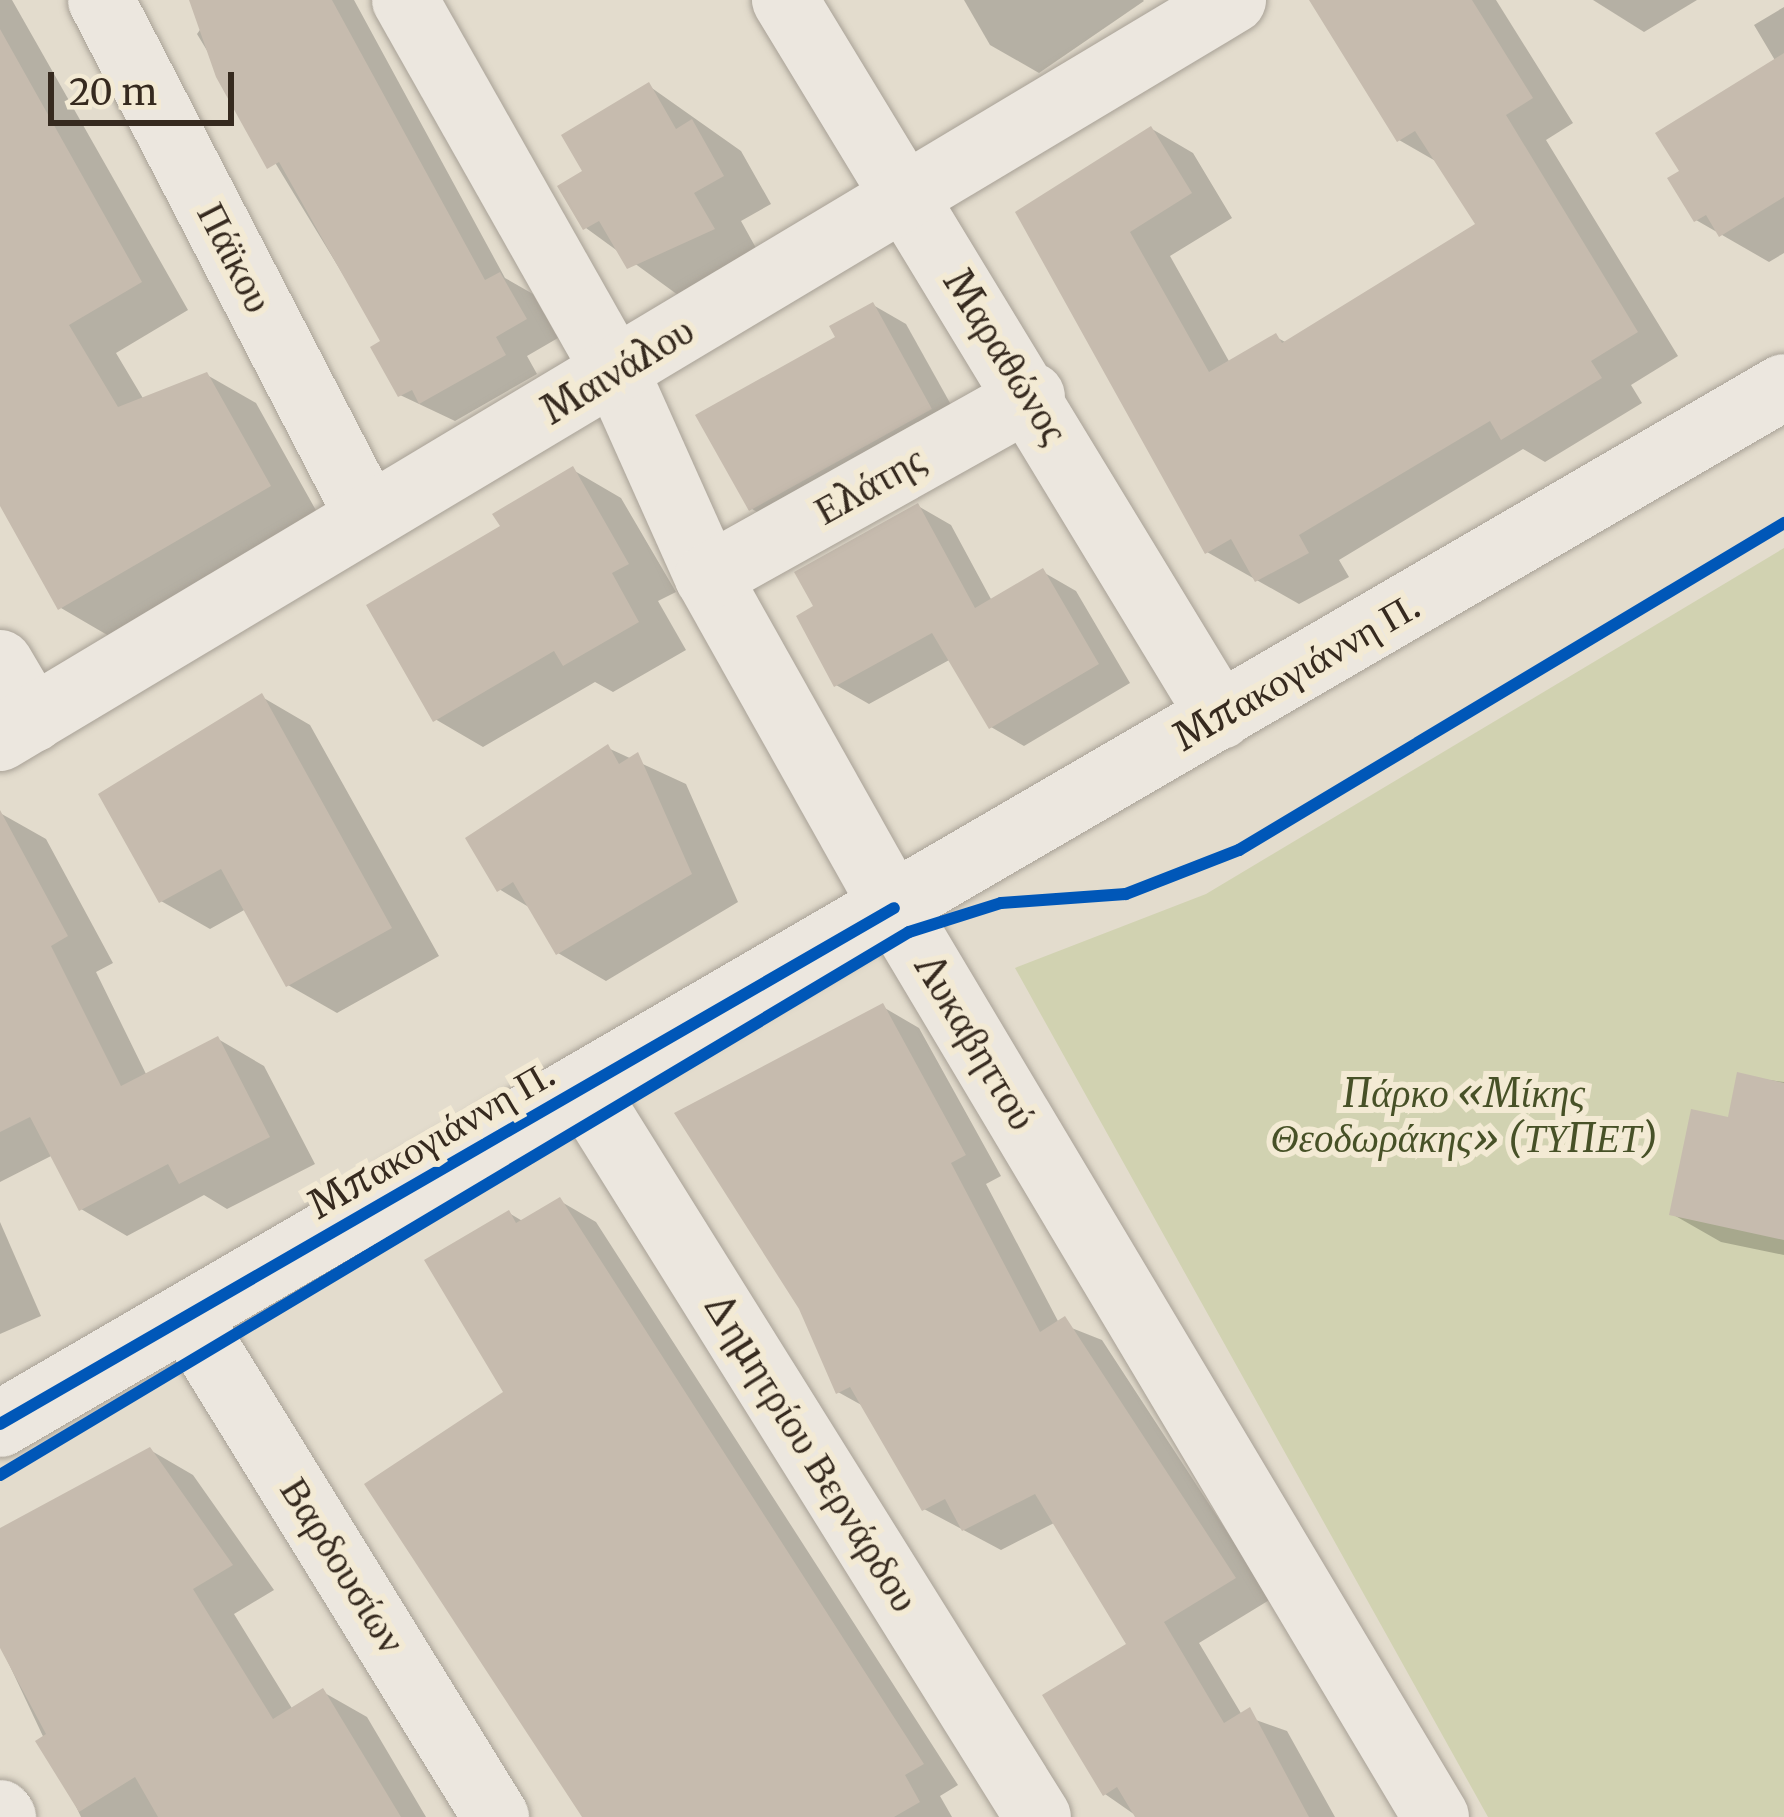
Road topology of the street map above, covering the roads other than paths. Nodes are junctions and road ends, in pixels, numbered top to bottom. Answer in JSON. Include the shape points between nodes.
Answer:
{"nodes":[{"id":1,"x":101,"y":0,"type":"edge"},
{"id":2,"x":405,"y":0,"type":"edge"},
{"id":3,"x":785,"y":0,"type":"edge"},
{"id":4,"x":1233,"y":0,"type":"edge"},
{"id":5,"x":902,"y":196,"type":"junction"},
{"id":6,"x":617,"y":374,"type":"junction"},
{"id":7,"x":1784,"y":387,"type":"edge"},
{"id":8,"x":1032,"y":396,"type":"junction"},
{"id":9,"x":368,"y":516,"type":"junction"},
{"id":10,"x":708,"y":577,"type":"junction"},
{"id":11,"x":0,"y":663,"type":"edge"},
{"id":12,"x":1220,"y":716,"type":"junction"},
{"id":13,"x":17,"y":728,"type":"edge"},
{"id":14,"x":894,"y":908,"type":"junction"},
{"id":15,"x":583,"y":1088,"type":"junction"},
{"id":16,"x":187,"y":1316,"type":"junction"},
{"id":17,"x":0,"y":1424,"type":"edge"},
{"id":18,"x":496,"y":1817,"type":"edge"},
{"id":19,"x":1038,"y":1817,"type":"edge"},
{"id":20,"x":1436,"y":1817,"type":"edge"}],
"edges":[{"from":1,"to":9,"type":"street","name":"Πάϊκου"},
{"from":2,"to":6,"type":"street","name":"Λυκαβηττού"},
{"from":3,"to":5,"type":"street","name":"Μαραθώνος"},
{"from":4,"to":5,"type":"street","name":"Μαινάλου"},
{"from":5,"to":6,"type":"street","name":"Μαινάλου"},
{"from":5,"to":8,"type":"street","name":"Μαραθώνος"},
{"from":6,"to":9,"type":"street","name":"Μαινάλου"},
{"from":6,"to":10,"type":"street","name":"Λυκαβηττού"},
{"from":7,"to":12,"type":"street","name":"Μπακογιάννη Π."},
{"from":8,"to":10,"type":"street","name":"Ελάτης"},
{"from":8,"to":12,"type":"street","name":"Μαραθώνος"},
{"from":9,"to":13,"type":"street","name":"Μαινάλου"},
{"from":10,"to":14,"type":"street","name":"Λυκαβηττού"},
{"from":11,"to":13,"type":"street"},
{"from":12,"to":14,"type":"street","name":"Μπακογιάννη Π."},
{"from":14,"to":15,"type":"street","name":"Μπακογιάννη Π."},
{"from":14,"to":20,"type":"street","name":"Λυκαβηττού"},
{"from":15,"to":16,"type":"street","name":"Μπακογιάννη Π."},
{"from":15,"to":19,"type":"street","name":"Δημητρίου Βερνάρδου"},
{"from":16,"to":17,"type":"street","name":"Μπακογιάννη Π."},
{"from":16,"to":18,"type":"street","name":"Βαρδουσίων"}]}
